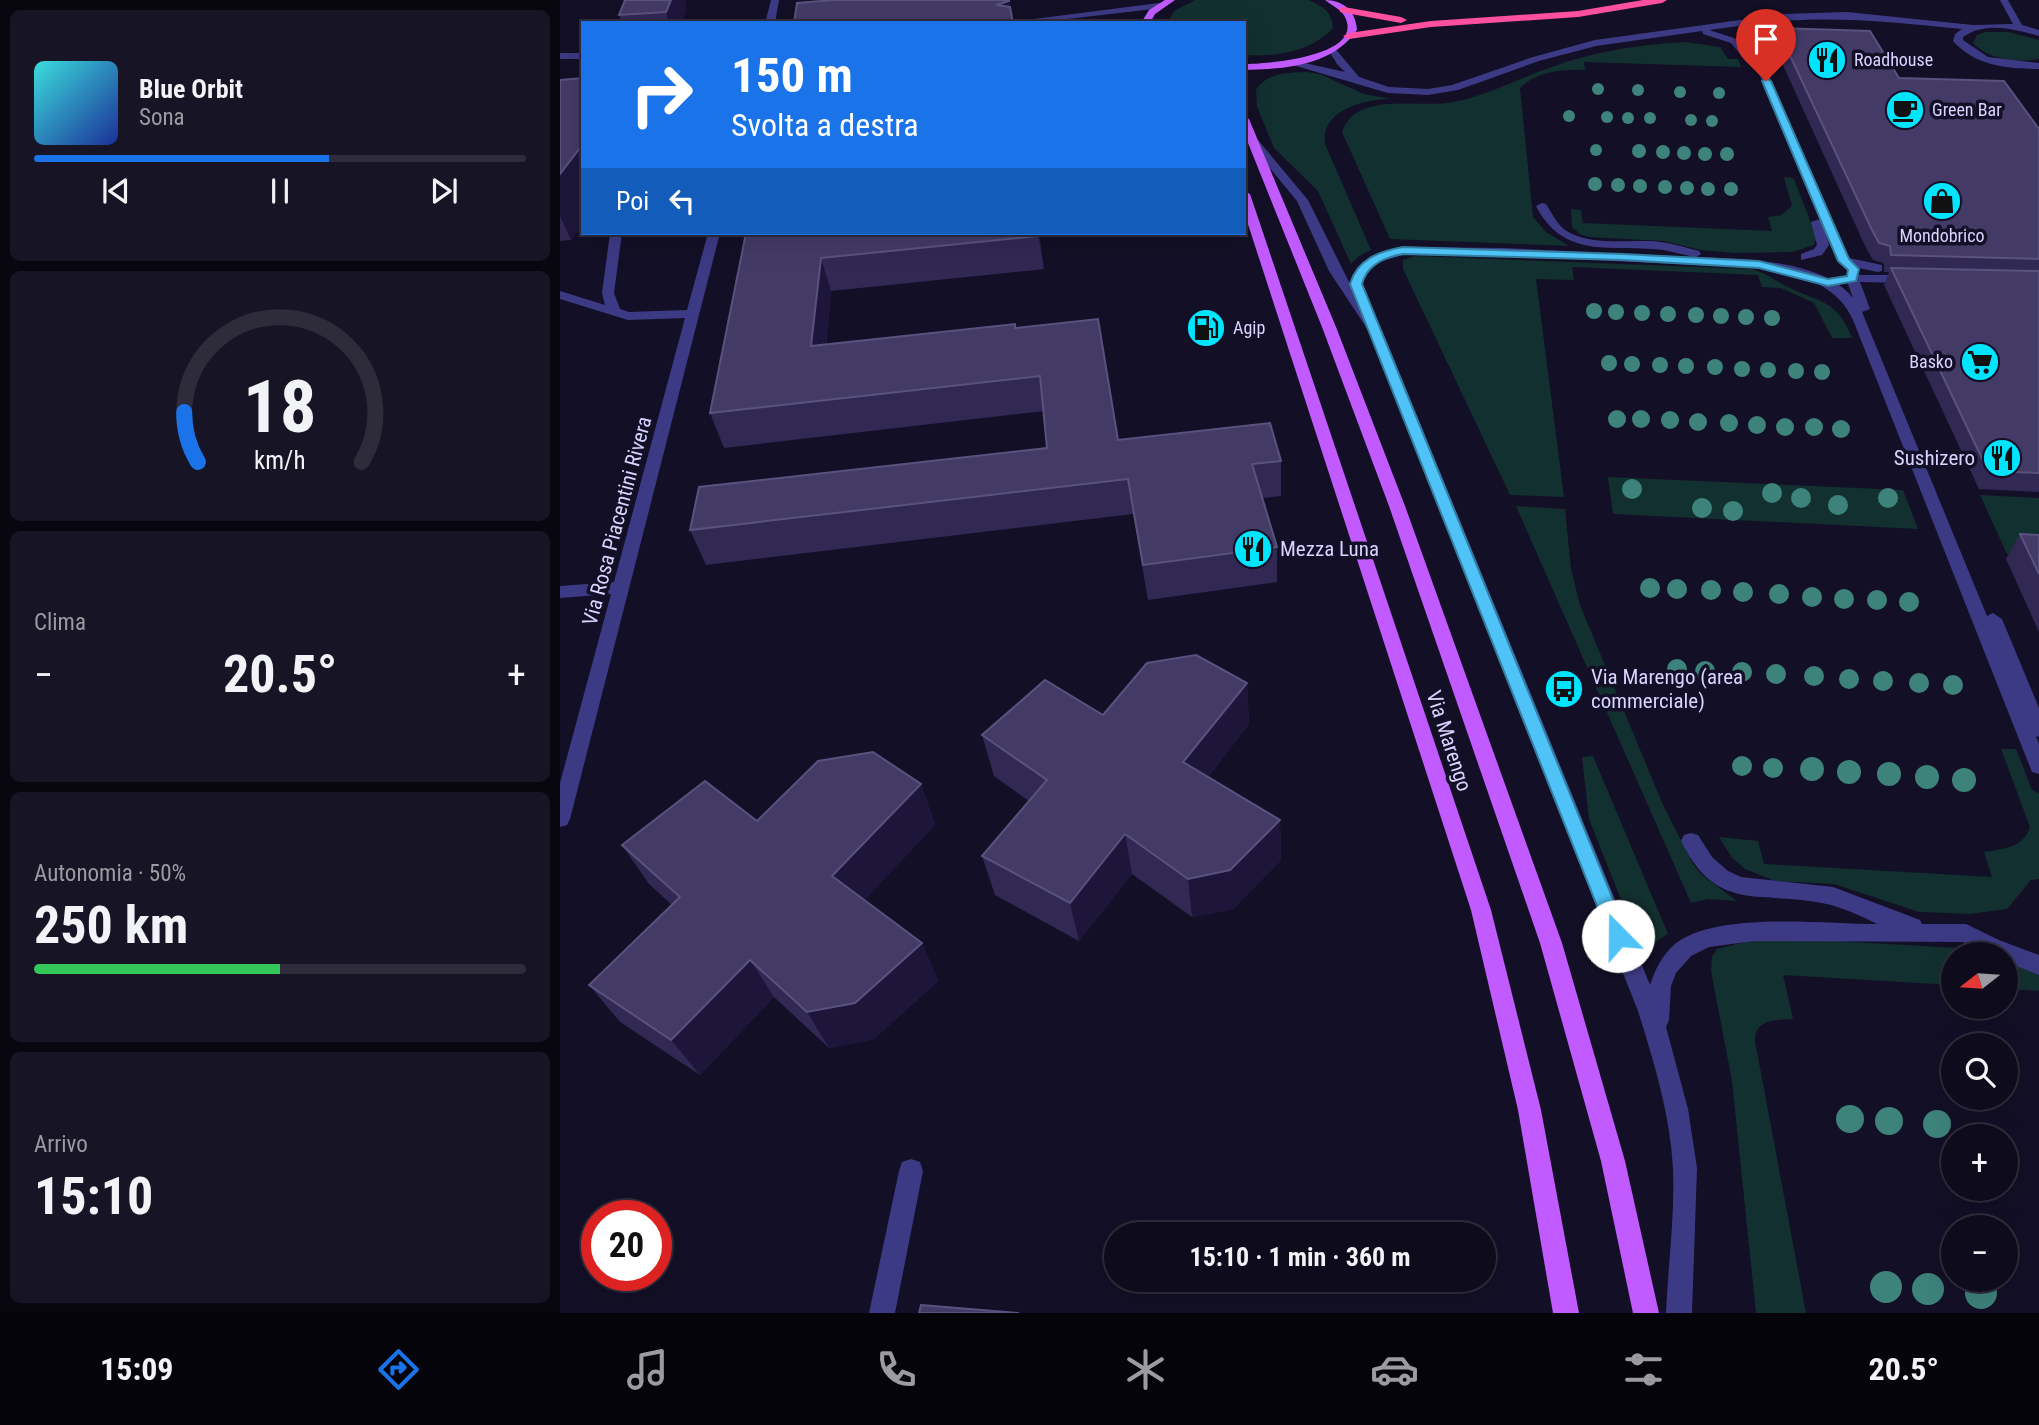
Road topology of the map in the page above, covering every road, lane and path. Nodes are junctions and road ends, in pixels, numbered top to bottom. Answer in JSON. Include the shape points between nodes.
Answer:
{"nodes":[{"id":1,"x":775,"y":0,"type":"edge"},
{"id":2,"x":1105,"y":0,"type":"edge"},
{"id":3,"x":1171,"y":0,"type":"edge"},
{"id":4,"x":1329,"y":0,"type":"edge"},
{"id":5,"x":1662,"y":0,"type":"edge"},
{"id":6,"x":2004,"y":0,"type":"edge"},
{"id":7,"x":1159,"y":6,"type":"junction"},
{"id":8,"x":1344,"y":10,"type":"junction"},
{"id":9,"x":1106,"y":12,"type":"junction"},
{"id":10,"x":1898,"y":20,"type":"junction"},
{"id":11,"x":770,"y":21,"type":"edge"},
{"id":12,"x":1024,"y":21,"type":"edge"},
{"id":13,"x":1147,"y":21,"type":"edge"},
{"id":14,"x":1742,"y":23,"type":"junction"},
{"id":15,"x":1431,"y":24,"type":"junction"},
{"id":16,"x":1972,"y":27,"type":"junction"},
{"id":17,"x":2017,"y":28,"type":"junction"},
{"id":18,"x":1692,"y":30,"type":"junction"},
{"id":19,"x":2039,"y":33,"type":"edge"},
{"id":20,"x":1349,"y":36,"type":"junction"},
{"id":21,"x":1963,"y":48,"type":"junction"},
{"id":22,"x":1334,"y":50,"type":"junction"},
{"id":23,"x":560,"y":56,"type":"edge"},
{"id":24,"x":581,"y":56,"type":"edge"},
{"id":25,"x":1291,"y":63,"type":"junction"},
{"id":26,"x":1249,"y":67,"type":"edge"},
{"id":27,"x":2039,"y":68,"type":"edge"},
{"id":28,"x":1762,"y":79,"type":"junction"},
{"id":29,"x":1361,"y":80,"type":"junction"},
{"id":30,"x":1246,"y":124,"type":"edge"},
{"id":31,"x":1254,"y":142,"type":"junction"},
{"id":32,"x":1801,"y":173,"type":"junction"},
{"id":33,"x":1246,"y":200,"type":"edge"},
{"id":34,"x":1542,"y":206,"type":"dead end"},
{"id":35,"x":616,"y":235,"type":"edge"},
{"id":36,"x":713,"y":235,"type":"edge"},
{"id":37,"x":1805,"y":257,"type":"junction"},
{"id":38,"x":1844,"y":261,"type":"junction"},
{"id":39,"x":1759,"y":264,"type":"junction"},
{"id":40,"x":1852,"y":278,"type":"junction"},
{"id":41,"x":1819,"y":281,"type":"junction"},
{"id":42,"x":560,"y":295,"type":"edge"},
{"id":43,"x":614,"y":312,"type":"junction"},
{"id":44,"x":693,"y":314,"type":"junction"},
{"id":45,"x":1369,"y":317,"type":"junction"},
{"id":46,"x":1875,"y":346,"type":"junction"},
{"id":47,"x":621,"y":587,"type":"junction"},
{"id":48,"x":560,"y":592,"type":"edge"},
{"id":49,"x":2033,"y":733,"type":"edge"},
{"id":50,"x":2039,"y":767,"type":"edge"},
{"id":51,"x":560,"y":819,"type":"edge"},
{"id":52,"x":1691,"y":841,"type":"dead end"},
{"id":53,"x":1966,"y":933,"type":"junction"},
{"id":54,"x":2039,"y":965,"type":"edge"},
{"id":55,"x":1661,"y":1051,"type":"junction"},
{"id":56,"x":911,"y":1171,"type":"dead end"},
{"id":57,"x":882,"y":1313,"type":"edge"},
{"id":58,"x":1566,"y":1313,"type":"edge"},
{"id":59,"x":1646,"y":1313,"type":"edge"},
{"id":60,"x":1679,"y":1313,"type":"edge"}],
"edges":[{"from":1,"to":11,"type":"street"},
{"from":2,"to":9,"type":"street"},
{"from":3,"to":7,"type":"main road"},
{"from":4,"to":8,"type":"main road"},
{"from":5,"to":15,"type":"highway","via":[[1532,19]]},
{"from":6,"to":17,"type":"street"},
{"from":7,"to":9,"type":"street"},
{"from":7,"to":13,"type":"main road"},
{"from":8,"to":15,"type":"highway"},
{"from":8,"to":20,"type":"main road","via":[[1353,24]]},
{"from":9,"to":12,"type":"street"},
{"from":10,"to":14,"type":"street","via":[[1822,15]]},
{"from":10,"to":16,"type":"street"},
{"from":10,"to":21,"type":"street"},
{"from":14,"to":18,"type":"street"},
{"from":14,"to":28,"type":"street"},
{"from":15,"to":20,"type":"highway"},
{"from":16,"to":17,"type":"street"},
{"from":16,"to":21,"type":"street","via":[[1958,36]]},
{"from":17,"to":19,"type":"street"},
{"from":18,"to":28,"type":"street","via":[[1734,41]]},
{"from":18,"to":29,"type":"street","via":[[1570,49],[1447,90],[1394,90]]},
{"from":20,"to":22,"type":"main road"},
{"from":21,"to":27,"type":"street","via":[[2003,64]]},
{"from":22,"to":25,"type":"main road"},
{"from":22,"to":29,"type":"street","via":[[1344,67]]},
{"from":23,"to":24,"type":"street"},
{"from":25,"to":26,"type":"main road"},
{"from":25,"to":29,"type":"street"},
{"from":28,"to":32,"type":"street"},
{"from":30,"to":31,"type":"main road"},
{"from":31,"to":45,"type":"street","via":[[1302,200],[1335,271]]},
{"from":31,"to":59,"type":"main road","via":[[1397,506],[1551,943],[1613,1161]]},
{"from":32,"to":37,"type":"street","via":[[1824,243],[1818,252]]},
{"from":32,"to":38,"type":"street"},
{"from":33,"to":58,"type":"main road","name":"Via Marengo","via":[[1481,910],[1535,1135]]},
{"from":34,"to":39,"type":"street","via":[[1550,225],[1576,240],[1662,246],[1716,260]]},
{"from":35,"to":43,"type":"street","via":[[608,293]]},
{"from":36,"to":44,"type":"street","name":"Via Rosa Piacentini Rivera"},
{"from":37,"to":38,"type":"street"},
{"from":37,"to":41,"type":"street","via":[[1800,268]]},
{"from":38,"to":40,"type":"street","via":[[1854,269]]},
{"from":38,"to":40,"type":"street","via":[[1924,276]]},
{"from":39,"to":41,"type":"street"},
{"from":39,"to":45,"type":"street","via":[[1396,251],[1370,262],[1358,276],[1357,289]]},
{"from":40,"to":41,"type":"street","via":[[1838,283]]},
{"from":40,"to":46,"type":"street"},
{"from":41,"to":46,"type":"street","via":[[1847,297]]},
{"from":42,"to":43,"type":"street"},
{"from":43,"to":44,"type":"street","via":[[628,316]]},
{"from":44,"to":47,"type":"street","name":"Via Rosa Piacentini Rivera"},
{"from":45,"to":55,"type":"street"},
{"from":46,"to":49,"type":"street"},
{"from":47,"to":48,"type":"street"},
{"from":47,"to":51,"type":"street","name":"Via Rosa Piacentini Rivera"},
{"from":49,"to":50,"type":"street"},
{"from":52,"to":53,"type":"street","via":[[1715,871],[1744,888],[1825,894],[1898,924]]},
{"from":53,"to":54,"type":"street"},
{"from":53,"to":55,"type":"street","via":[[1746,933],[1697,942],[1670,964],[1660,980]]},
{"from":55,"to":60,"type":"street","via":[[1685,1166]]},
{"from":56,"to":57,"type":"street"}]}
